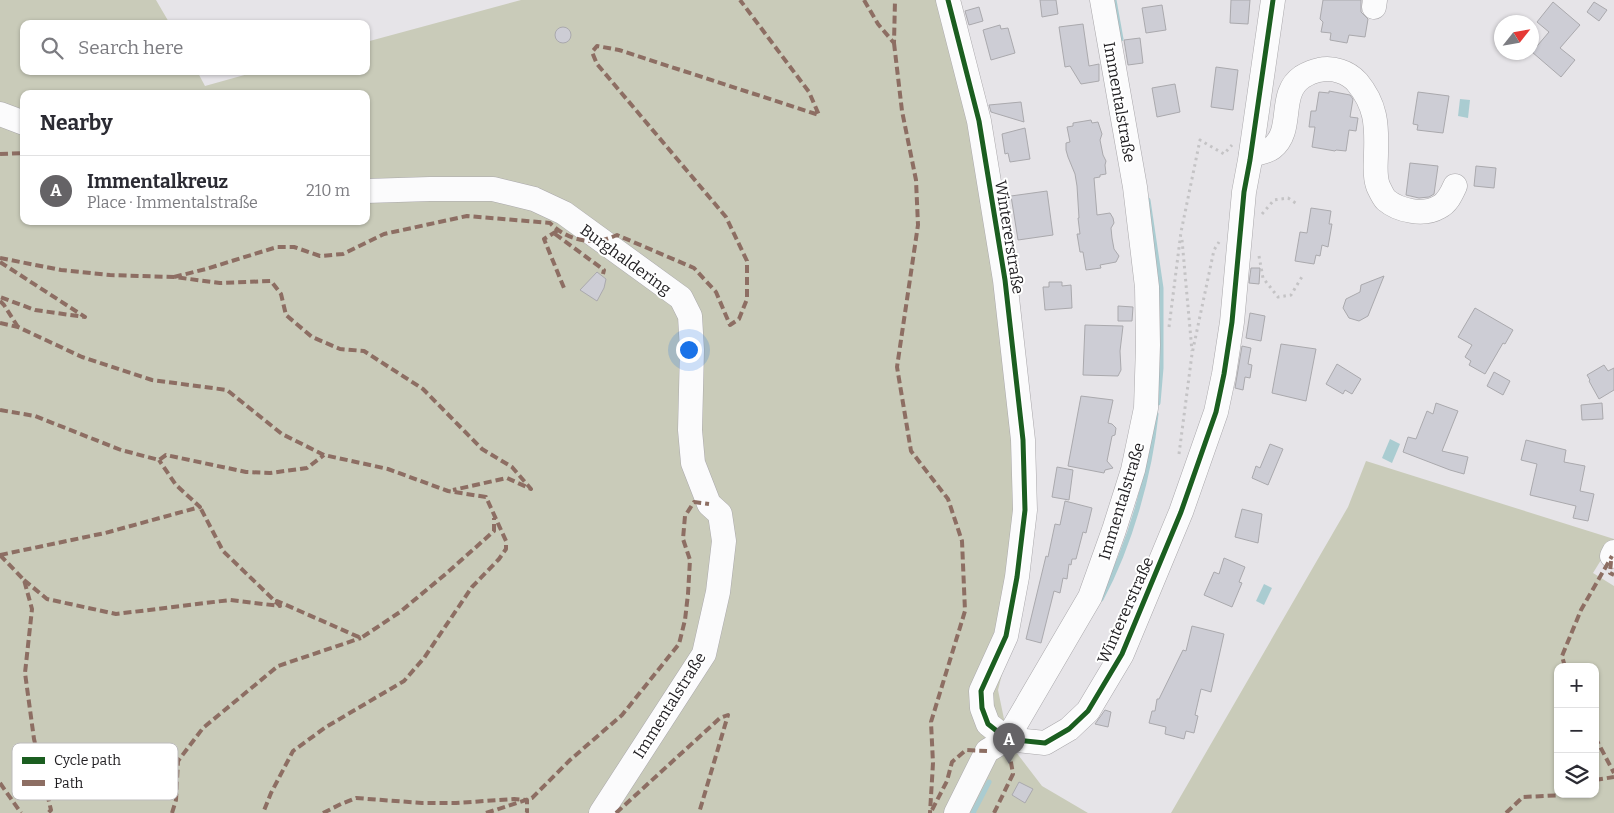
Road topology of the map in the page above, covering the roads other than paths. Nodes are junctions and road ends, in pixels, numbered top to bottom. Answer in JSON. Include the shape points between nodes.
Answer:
{"nodes":[{"id":1,"x":948,"y":0,"type":"edge"},
{"id":2,"x":1102,"y":0,"type":"edge"},
{"id":3,"x":1273,"y":0,"type":"edge"},
{"id":4,"x":0,"y":114,"type":"edge"},
{"id":5,"x":20,"y":122,"type":"edge"},
{"id":6,"x":1242,"y":149,"type":"junction"},
{"id":7,"x":1455,"y":186,"type":"dead end"},
{"id":8,"x":370,"y":191,"type":"edge"},
{"id":9,"x":709,"y":504,"type":"joint"},
{"id":10,"x":1007,"y":739,"type":"junction"},
{"id":11,"x":601,"y":813,"type":"edge"},
{"id":12,"x":956,"y":813,"type":"edge"}],
"edges":[{"from":1,"to":10,"type":"street","name":"Wintererstraße","via":[[979,121],[1005,280],[1023,440],[1025,510],[1017,577],[1006,636],[982,691],[982,708],[988,724]]},
{"from":2,"to":10,"type":"street","name":"Immentalstraße","via":[[1135,187],[1147,287],[1146,408],[1133,470],[1090,597]]},
{"from":3,"to":6,"type":"street","name":"Wintererstraße"},
{"from":4,"to":5,"type":"street"},
{"from":6,"to":7,"type":"street","via":[[1272,148],[1284,133],[1289,92],[1298,80],[1320,69],[1339,70],[1353,78],[1364,91],[1374,112],[1375,173],[1385,199],[1401,208],[1422,213],[1439,208],[1450,198]]},
{"from":6,"to":10,"type":"street","name":"Wintererstraße","via":[[1244,192],[1224,374],[1216,412],[1181,512],[1122,654],[1088,710],[1069,729],[1045,744]]},
{"from":8,"to":9,"type":"street","name":"Burghaldering","via":[[494,189],[534,199],[564,213],[681,298],[690,316],[692,463]]},
{"from":9,"to":11,"type":"street","name":"Immentalstraße","via":[[720,514],[724,541],[718,592],[704,654]]},
{"from":10,"to":12,"type":"street","name":"Immentalstraße","via":[[987,751]]}]}
